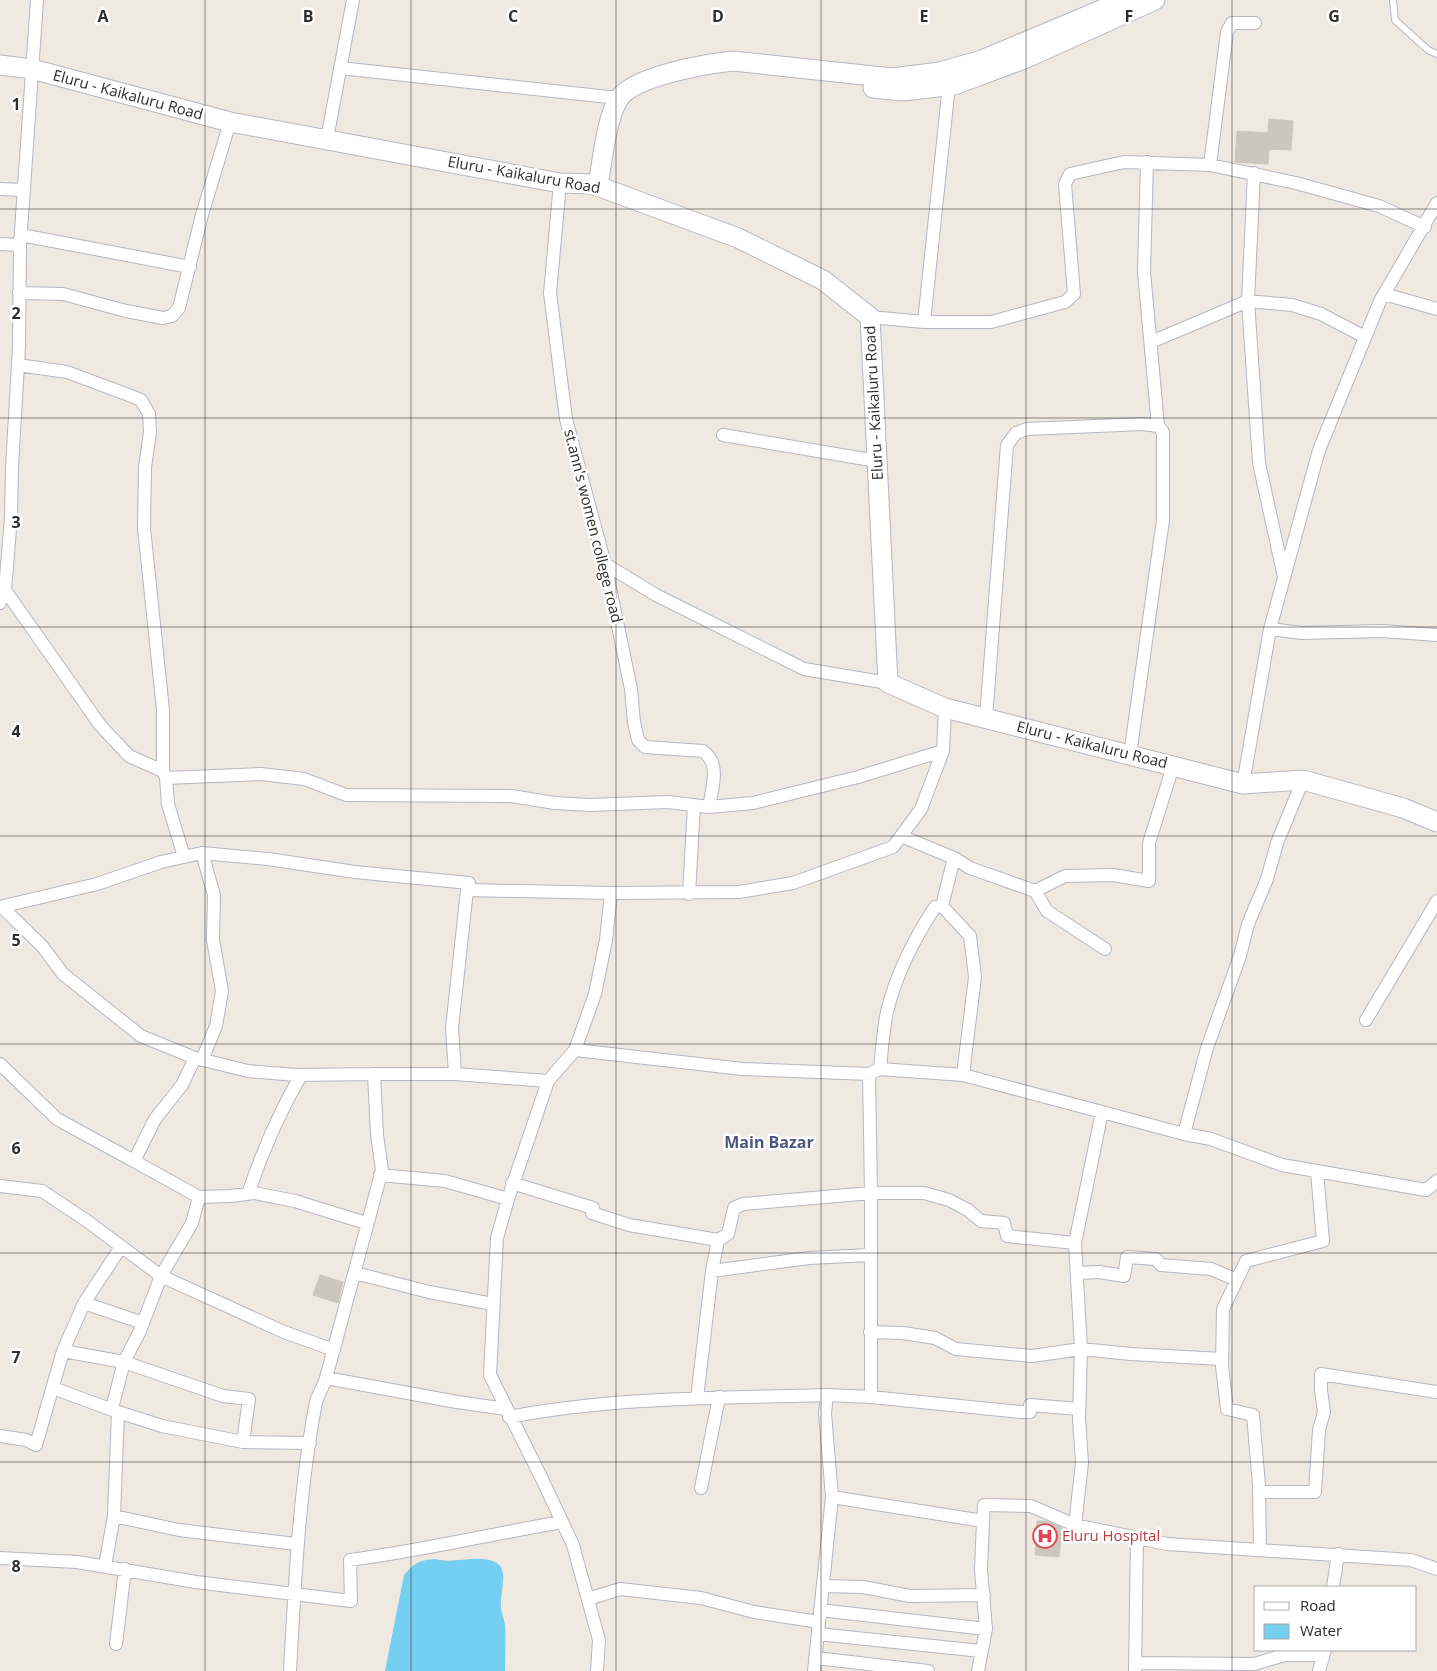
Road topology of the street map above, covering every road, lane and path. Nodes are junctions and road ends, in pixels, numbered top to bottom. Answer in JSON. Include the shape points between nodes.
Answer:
{"nodes":[{"id":1,"x":37,"y":0,"type":"edge"},
{"id":2,"x":353,"y":0,"type":"edge"},
{"id":3,"x":1125,"y":0,"type":"edge"},
{"id":4,"x":1155,"y":0,"type":"edge"},
{"id":5,"x":1393,"y":0,"type":"edge"},
{"id":6,"x":1107,"y":4,"type":"edge"},
{"id":7,"x":1255,"y":23,"type":"dead end"},
{"id":8,"x":1437,"y":54,"type":"edge"},
{"id":9,"x":707,"y":64,"type":"junction"},
{"id":10,"x":0,"y":65,"type":"edge"},
{"id":11,"x":340,"y":68,"type":"junction"},
{"id":12,"x":32,"y":69,"type":"junction"},
{"id":13,"x":948,"y":85,"type":"junction"},
{"id":14,"x":618,"y":98,"type":"junction"},
{"id":15,"x":230,"y":122,"type":"junction"},
{"id":16,"x":327,"y":139,"type":"junction"},
{"id":17,"x":1147,"y":162,"type":"junction"},
{"id":18,"x":1210,"y":165,"type":"junction"},
{"id":19,"x":1254,"y":173,"type":"junction"},
{"id":20,"x":560,"y":183,"type":"junction"},
{"id":21,"x":598,"y":186,"type":"junction"},
{"id":22,"x":0,"y":189,"type":"edge"},
{"id":23,"x":24,"y":190,"type":"junction"},
{"id":24,"x":1437,"y":203,"type":"edge"},
{"id":25,"x":1425,"y":227,"type":"junction"},
{"id":26,"x":20,"y":240,"type":"junction"},
{"id":27,"x":0,"y":244,"type":"edge"},
{"id":28,"x":190,"y":267,"type":"junction"},
{"id":29,"x":19,"y":293,"type":"junction"},
{"id":30,"x":1384,"y":294,"type":"junction"},
{"id":31,"x":1248,"y":301,"type":"junction"},
{"id":32,"x":1437,"y":309,"type":"edge"},
{"id":33,"x":870,"y":317,"type":"junction"},
{"id":34,"x":924,"y":322,"type":"junction"},
{"id":35,"x":1365,"y":337,"type":"junction"},
{"id":36,"x":1151,"y":342,"type":"junction"},
{"id":37,"x":18,"y":365,"type":"junction"},
{"id":38,"x":1158,"y":426,"type":"junction"},
{"id":39,"x":723,"y":435,"type":"dead end"},
{"id":40,"x":877,"y":461,"type":"junction"},
{"id":41,"x":6,"y":477,"type":"edge"},
{"id":42,"x":605,"y":564,"type":"junction"},
{"id":43,"x":1284,"y":579,"type":"junction"},
{"id":44,"x":5,"y":590,"type":"junction"},
{"id":45,"x":0,"y":603,"type":"edge"},
{"id":46,"x":1270,"y":629,"type":"junction"},
{"id":47,"x":1437,"y":635,"type":"edge"},
{"id":48,"x":888,"y":683,"type":"junction"},
{"id":49,"x":945,"y":708,"type":"junction"},
{"id":50,"x":986,"y":718,"type":"junction"},
{"id":51,"x":943,"y":751,"type":"junction"},
{"id":52,"x":1130,"y":755,"type":"junction"},
{"id":53,"x":1173,"y":766,"type":"junction"},
{"id":54,"x":165,"y":774,"type":"junction"},
{"id":55,"x":1303,"y":780,"type":"junction"},
{"id":56,"x":1243,"y":784,"type":"junction"},
{"id":57,"x":694,"y":805,"type":"junction"},
{"id":58,"x":709,"y":807,"type":"junction"},
{"id":59,"x":1437,"y":822,"type":"edge"},
{"id":60,"x":901,"y":836,"type":"junction"},
{"id":61,"x":202,"y":853,"type":"junction"},
{"id":62,"x":184,"y":857,"type":"junction"},
{"id":63,"x":954,"y":858,"type":"junction"},
{"id":64,"x":467,"y":890,"type":"junction"},
{"id":65,"x":1035,"y":891,"type":"junction"},
{"id":66,"x":611,"y":893,"type":"junction"},
{"id":67,"x":690,"y":894,"type":"junction"},
{"id":68,"x":1437,"y":901,"type":"edge"},
{"id":69,"x":942,"y":906,"type":"junction"},
{"id":70,"x":1,"y":907,"type":"edge"},
{"id":71,"x":1105,"y":949,"type":"dead end"},
{"id":72,"x":1366,"y":1020,"type":"dead end"},
{"id":73,"x":575,"y":1050,"type":"junction"},
{"id":74,"x":198,"y":1059,"type":"junction"},
{"id":75,"x":0,"y":1064,"type":"edge"},
{"id":76,"x":875,"y":1072,"type":"junction"},
{"id":77,"x":374,"y":1074,"type":"junction"},
{"id":78,"x":455,"y":1074,"type":"junction"},
{"id":79,"x":301,"y":1075,"type":"junction"},
{"id":80,"x":963,"y":1075,"type":"junction"},
{"id":81,"x":548,"y":1080,"type":"junction"},
{"id":82,"x":1102,"y":1112,"type":"junction"},
{"id":83,"x":1184,"y":1134,"type":"junction"},
{"id":84,"x":134,"y":1161,"type":"junction"},
{"id":85,"x":1318,"y":1172,"type":"junction"},
{"id":86,"x":380,"y":1174,"type":"junction"},
{"id":87,"x":1437,"y":1181,"type":"edge"},
{"id":88,"x":512,"y":1183,"type":"junction"},
{"id":89,"x":0,"y":1186,"type":"edge"},
{"id":90,"x":871,"y":1193,"type":"junction"},
{"id":91,"x":248,"y":1194,"type":"junction"},
{"id":92,"x":199,"y":1197,"type":"junction"},
{"id":93,"x":508,"y":1199,"type":"junction"},
{"id":94,"x":366,"y":1223,"type":"junction"},
{"id":95,"x":718,"y":1240,"type":"junction"},
{"id":96,"x":1075,"y":1243,"type":"junction"},
{"id":97,"x":121,"y":1247,"type":"junction"},
{"id":98,"x":870,"y":1255,"type":"junction"},
{"id":99,"x":712,"y":1270,"type":"junction"},
{"id":100,"x":355,"y":1273,"type":"junction"},
{"id":101,"x":1077,"y":1273,"type":"junction"},
{"id":102,"x":161,"y":1276,"type":"junction"},
{"id":103,"x":1237,"y":1280,"type":"junction"},
{"id":104,"x":84,"y":1303,"type":"junction"},
{"id":105,"x":493,"y":1304,"type":"junction"},
{"id":106,"x":143,"y":1323,"type":"junction"},
{"id":107,"x":870,"y":1332,"type":"junction"},
{"id":108,"x":1081,"y":1349,"type":"junction"},
{"id":109,"x":334,"y":1350,"type":"junction"},
{"id":110,"x":63,"y":1351,"type":"junction"},
{"id":111,"x":1222,"y":1359,"type":"junction"},
{"id":112,"x":124,"y":1362,"type":"junction"},
{"id":113,"x":326,"y":1378,"type":"junction"},
{"id":114,"x":53,"y":1388,"type":"junction"},
{"id":115,"x":1437,"y":1392,"type":"edge"},
{"id":116,"x":827,"y":1396,"type":"junction"},
{"id":117,"x":871,"y":1397,"type":"junction"},
{"id":118,"x":697,"y":1398,"type":"junction"},
{"id":119,"x":719,"y":1398,"type":"junction"},
{"id":120,"x":115,"y":1410,"type":"junction"},
{"id":121,"x":1079,"y":1410,"type":"junction"},
{"id":122,"x":508,"y":1413,"type":"junction"},
{"id":123,"x":0,"y":1436,"type":"edge"},
{"id":124,"x":243,"y":1442,"type":"junction"},
{"id":125,"x":310,"y":1443,"type":"junction"},
{"id":126,"x":701,"y":1488,"type":"dead end"},
{"id":127,"x":1259,"y":1492,"type":"junction"},
{"id":128,"x":832,"y":1498,"type":"junction"},
{"id":129,"x":114,"y":1516,"type":"junction"},
{"id":130,"x":983,"y":1521,"type":"junction"},
{"id":131,"x":562,"y":1522,"type":"junction"},
{"id":132,"x":1075,"y":1525,"type":"junction"},
{"id":133,"x":1137,"y":1538,"type":"junction"},
{"id":134,"x":296,"y":1544,"type":"junction"},
{"id":135,"x":1260,"y":1550,"type":"junction"},
{"id":136,"x":1338,"y":1554,"type":"junction"},
{"id":137,"x":0,"y":1558,"type":"edge"},
{"id":138,"x":105,"y":1566,"type":"junction"},
{"id":139,"x":125,"y":1569,"type":"junction"},
{"id":140,"x":1437,"y":1569,"type":"edge"},
{"id":141,"x":823,"y":1586,"type":"junction"},
{"id":142,"x":1333,"y":1586,"type":"edge"},
{"id":143,"x":294,"y":1592,"type":"junction"},
{"id":144,"x":984,"y":1596,"type":"junction"},
{"id":145,"x":588,"y":1599,"type":"junction"},
{"id":146,"x":819,"y":1622,"type":"junction"},
{"id":147,"x":986,"y":1629,"type":"junction"},
{"id":148,"x":116,"y":1644,"type":"dead end"},
{"id":149,"x":982,"y":1651,"type":"junction"},
{"id":150,"x":1324,"y":1652,"type":"edge"},
{"id":151,"x":816,"y":1658,"type":"junction"},
{"id":152,"x":1135,"y":1667,"type":"edge"},
{"id":153,"x":1218,"y":1667,"type":"edge"},
{"id":154,"x":290,"y":1671,"type":"edge"},
{"id":155,"x":597,"y":1671,"type":"edge"},
{"id":156,"x":814,"y":1671,"type":"edge"},
{"id":157,"x":928,"y":1671,"type":"edge"},
{"id":158,"x":978,"y":1671,"type":"edge"},
{"id":159,"x":1319,"y":1671,"type":"edge"}],
"edges":[{"from":1,"to":12,"type":"street"},
{"from":2,"to":11,"type":"street"},
{"from":3,"to":6,"type":"main road"},
{"from":4,"to":13,"type":"main road","via":[[1024,59]]},
{"from":5,"to":8,"type":"lane","via":[[1395,20],[1428,50]]},
{"from":6,"to":9,"type":"main road","via":[[982,60],[940,72],[892,78],[733,61]]},
{"from":7,"to":18,"type":"street","via":[[1232,23],[1227,32]]},
{"from":9,"to":13,"type":"main road","via":[[729,72],[903,91]]},
{"from":9,"to":14,"type":"main road","via":[[645,80]]},
{"from":10,"to":12,"type":"main road","name":"Eluru - Kaikaluru Road"},
{"from":11,"to":14,"type":"street"},
{"from":11,"to":16,"type":"street"},
{"from":12,"to":15,"type":"main road","name":"Eluru - Kaikaluru Road"},
{"from":12,"to":23,"type":"street"},
{"from":13,"to":34,"type":"street"},
{"from":14,"to":21,"type":"main road","via":[[605,141]]},
{"from":15,"to":16,"type":"main road","name":"Eluru - Kaikaluru Road"},
{"from":15,"to":28,"type":"street"},
{"from":16,"to":20,"type":"main road","name":"Eluru - Kaikaluru Road"},
{"from":17,"to":18,"type":"street"},
{"from":17,"to":34,"type":"street","via":[[1124,162],[1068,177],[1065,184],[1074,294],[1065,302],[991,322]]},
{"from":17,"to":36,"type":"street","via":[[1144,272]]},
{"from":18,"to":19,"type":"street"},
{"from":19,"to":25,"type":"street","via":[[1379,206]]},
{"from":19,"to":31,"type":"street"},
{"from":20,"to":21,"type":"main road","name":"Eluru - Kaikaluru Road"},
{"from":20,"to":42,"type":"street","name":"st.ann's women college road","via":[[550,293],[566,419]]},
{"from":21,"to":33,"type":"main road","name":"Eluru - Kaikaluru Road","via":[[738,238],[823,280]]},
{"from":22,"to":23,"type":"street"},
{"from":23,"to":26,"type":"street"},
{"from":24,"to":25,"type":"street"},
{"from":25,"to":30,"type":"street"},
{"from":26,"to":27,"type":"street"},
{"from":26,"to":28,"type":"street"},
{"from":26,"to":29,"type":"street"},
{"from":28,"to":29,"type":"street","via":[[179,308],[172,316],[163,318],[126,312],[63,294]]},
{"from":29,"to":37,"type":"street"},
{"from":30,"to":32,"type":"street"},
{"from":30,"to":35,"type":"street"},
{"from":31,"to":35,"type":"street","via":[[1299,307],[1321,314]]},
{"from":31,"to":36,"type":"street"},
{"from":31,"to":43,"type":"street","via":[[1259,463]]},
{"from":33,"to":34,"type":"street"},
{"from":33,"to":40,"type":"main road","name":"Eluru - Kaikaluru Road"},
{"from":35,"to":43,"type":"street","via":[[1319,450]]},
{"from":36,"to":38,"type":"street"},
{"from":37,"to":41,"type":"street"},
{"from":37,"to":54,"type":"street","via":[[67,372],[126,394],[141,400],[149,414],[144,528],[163,710]]},
{"from":38,"to":50,"type":"street","via":[[1027,429],[1016,433],[1007,445]]},
{"from":38,"to":52,"type":"street","via":[[1163,432],[1163,520]]},
{"from":39,"to":40,"type":"street"},
{"from":40,"to":48,"type":"main road","name":"Eluru - Kaikaluru Road"},
{"from":41,"to":44,"type":"street","via":[[11,517]]},
{"from":42,"to":48,"type":"street","via":[[656,595],[804,669]]},
{"from":42,"to":58,"type":"street","name":"st.ann's women college road","via":[[631,689],[638,740],[645,747],[703,751],[710,756],[715,766]]},
{"from":43,"to":46,"type":"street"},
{"from":44,"to":45,"type":"street"},
{"from":44,"to":54,"type":"street","via":[[100,725],[129,756]]},
{"from":46,"to":47,"type":"street","via":[[1302,633],[1382,631]]},
{"from":46,"to":56,"type":"street"},
{"from":48,"to":49,"type":"main road","name":"Eluru - Kaikaluru Road"},
{"from":49,"to":50,"type":"main road","name":"Eluru - Kaikaluru Road"},
{"from":49,"to":51,"type":"street"},
{"from":50,"to":52,"type":"main road","name":"Eluru - Kaikaluru Road"},
{"from":51,"to":58,"type":"street","via":[[753,803]]},
{"from":51,"to":60,"type":"street","via":[[921,810]]},
{"from":52,"to":53,"type":"main road","name":"Eluru - Kaikaluru Road"},
{"from":53,"to":56,"type":"main road","name":"Eluru - Kaikaluru Road"},
{"from":53,"to":65,"type":"street","via":[[1150,843],[1148,881],[1113,875],[1065,876]]},
{"from":54,"to":57,"type":"street","via":[[261,774],[304,779],[346,795],[511,796],[590,806],[668,802]]},
{"from":54,"to":62,"type":"street","via":[[168,804]]},
{"from":55,"to":56,"type":"main road","name":"Eluru - Kaikaluru Road"},
{"from":55,"to":59,"type":"main road","name":"Eluru - Kaikaluru Road","via":[[1404,808]]},
{"from":55,"to":83,"type":"street","via":[[1248,924],[1207,1048]]},
{"from":57,"to":58,"type":"street"},
{"from":57,"to":67,"type":"street"},
{"from":60,"to":63,"type":"street"},
{"from":60,"to":67,"type":"street","via":[[892,847],[793,883],[739,892]]},
{"from":61,"to":62,"type":"street"},
{"from":61,"to":64,"type":"street","via":[[469,882]]},
{"from":61,"to":74,"type":"street","via":[[214,895],[213,940],[222,991],[216,1026]]},
{"from":62,"to":70,"type":"street","via":[[97,884]]},
{"from":63,"to":65,"type":"street","via":[[970,868]]},
{"from":63,"to":69,"type":"street"},
{"from":64,"to":66,"type":"street"},
{"from":64,"to":78,"type":"street","via":[[452,1028]]},
{"from":65,"to":71,"type":"street","via":[[1047,911]]},
{"from":66,"to":67,"type":"street"},
{"from":66,"to":73,"type":"street","via":[[595,994]]},
{"from":68,"to":72,"type":"street"},
{"from":69,"to":76,"type":"street","via":[[935,907],[915,937],[903,964],[887,1012]]},
{"from":69,"to":80,"type":"street","via":[[970,936],[975,977]]},
{"from":70,"to":74,"type":"street","via":[[42,946],[63,974],[141,1036]]},
{"from":73,"to":76,"type":"street","via":[[743,1069]]},
{"from":73,"to":81,"type":"street"},
{"from":74,"to":79,"type":"street","via":[[248,1071]]},
{"from":74,"to":84,"type":"street","via":[[155,1119]]},
{"from":75,"to":84,"type":"street","via":[[57,1119]]},
{"from":76,"to":80,"type":"street"},
{"from":76,"to":90,"type":"street"},
{"from":77,"to":78,"type":"street"},
{"from":77,"to":79,"type":"street"},
{"from":77,"to":86,"type":"street"},
{"from":78,"to":81,"type":"street"},
{"from":79,"to":91,"type":"street","via":[[272,1132]]},
{"from":80,"to":82,"type":"street"},
{"from":81,"to":88,"type":"street"},
{"from":82,"to":83,"type":"street"},
{"from":82,"to":96,"type":"street"},
{"from":83,"to":85,"type":"street","via":[[1211,1139],[1282,1165]]},
{"from":84,"to":92,"type":"street"},
{"from":85,"to":87,"type":"street","via":[[1426,1190]]},
{"from":85,"to":103,"type":"street","via":[[1323,1241],[1246,1261]]},
{"from":86,"to":93,"type":"street","via":[[445,1181]]},
{"from":86,"to":94,"type":"street"},
{"from":88,"to":93,"type":"street"},
{"from":88,"to":95,"type":"street","via":[[593,1208],[592,1213],[629,1225]]},
{"from":89,"to":97,"type":"street","via":[[42,1190]]},
{"from":90,"to":95,"type":"street","via":[[743,1204],[734,1208],[728,1234]]},
{"from":90,"to":96,"type":"street","via":[[924,1192],[949,1200],[981,1221],[1004,1223],[1007,1236]]},
{"from":90,"to":98,"type":"street"},
{"from":91,"to":92,"type":"street"},
{"from":91,"to":94,"type":"street","via":[[254,1192],[295,1201]]},
{"from":92,"to":102,"type":"street","via":[[192,1223]]},
{"from":93,"to":105,"type":"street","via":[[498,1238]]},
{"from":94,"to":100,"type":"street"},
{"from":95,"to":99,"type":"street"},
{"from":96,"to":101,"type":"street"},
{"from":97,"to":102,"type":"street"},
{"from":97,"to":104,"type":"street"},
{"from":98,"to":99,"type":"street","via":[[809,1258]]},
{"from":98,"to":107,"type":"street"},
{"from":99,"to":118,"type":"street"},
{"from":100,"to":105,"type":"street"},
{"from":100,"to":109,"type":"street"},
{"from":101,"to":103,"type":"street","via":[[1124,1276],[1127,1257],[1156,1259],[1160,1265],[1211,1269]]},
{"from":101,"to":108,"type":"street"},
{"from":102,"to":106,"type":"street"},
{"from":102,"to":109,"type":"street","via":[[284,1332]]},
{"from":103,"to":111,"type":"street","via":[[1223,1309]]},
{"from":104,"to":106,"type":"street"},
{"from":104,"to":110,"type":"street"},
{"from":105,"to":122,"type":"street","via":[[490,1375]]},
{"from":106,"to":112,"type":"street"},
{"from":107,"to":108,"type":"street","via":[[935,1338],[956,1349],[1032,1356]]},
{"from":107,"to":117,"type":"street"},
{"from":108,"to":111,"type":"street"},
{"from":108,"to":121,"type":"street"},
{"from":109,"to":113,"type":"street"},
{"from":110,"to":112,"type":"street"},
{"from":110,"to":114,"type":"street"},
{"from":111,"to":127,"type":"street","via":[[1227,1409],[1253,1415]]},
{"from":112,"to":120,"type":"street"},
{"from":112,"to":124,"type":"street","via":[[222,1396],[249,1399]]},
{"from":113,"to":122,"type":"street"},
{"from":113,"to":125,"type":"street","via":[[316,1400]]},
{"from":114,"to":120,"type":"street"},
{"from":114,"to":123,"type":"street","via":[[36,1445]]},
{"from":115,"to":127,"type":"street","via":[[1321,1374],[1324,1412],[1319,1430],[1315,1492]]},
{"from":116,"to":117,"type":"street"},
{"from":116,"to":119,"type":"street"},
{"from":116,"to":128,"type":"street","via":[[825,1414]]},
{"from":117,"to":121,"type":"street","via":[[1021,1412],[1030,1412],[1030,1405]]},
{"from":118,"to":119,"type":"street"},
{"from":118,"to":122,"type":"street"},
{"from":119,"to":126,"type":"street"},
{"from":120,"to":124,"type":"street","via":[[162,1426]]},
{"from":120,"to":129,"type":"street"},
{"from":121,"to":132,"type":"street","via":[[1082,1463]]},
{"from":122,"to":131,"type":"street"},
{"from":124,"to":125,"type":"street"},
{"from":125,"to":134,"type":"street"},
{"from":127,"to":135,"type":"street"},
{"from":128,"to":130,"type":"street"},
{"from":128,"to":141,"type":"street"},
{"from":129,"to":134,"type":"street","via":[[179,1530]]},
{"from":129,"to":138,"type":"street"},
{"from":130,"to":132,"type":"street","via":[[984,1505],[1031,1506]]},
{"from":130,"to":144,"type":"street","via":[[981,1570]]},
{"from":131,"to":143,"type":"street","via":[[398,1554],[350,1560],[351,1601]]},
{"from":131,"to":145,"type":"street","via":[[573,1545]]},
{"from":132,"to":133,"type":"street"},
{"from":133,"to":135,"type":"street","via":[[1166,1544]]},
{"from":133,"to":152,"type":"street"},
{"from":134,"to":143,"type":"street"},
{"from":135,"to":136,"type":"street"},
{"from":136,"to":140,"type":"street","via":[[1411,1560]]},
{"from":136,"to":142,"type":"street"},
{"from":137,"to":138,"type":"street"},
{"from":138,"to":139,"type":"street"},
{"from":139,"to":143,"type":"street","via":[[196,1582]]},
{"from":139,"to":148,"type":"street"},
{"from":141,"to":144,"type":"street","via":[[863,1587],[910,1596]]},
{"from":141,"to":146,"type":"street"},
{"from":143,"to":154,"type":"street"},
{"from":144,"to":147,"type":"street"},
{"from":145,"to":146,"type":"street","via":[[620,1589],[701,1598],[754,1612]]},
{"from":145,"to":155,"type":"street","via":[[599,1640]]},
{"from":146,"to":147,"type":"street"},
{"from":146,"to":149,"type":"street"},
{"from":146,"to":151,"type":"street"},
{"from":147,"to":149,"type":"street"},
{"from":149,"to":158,"type":"street"},
{"from":150,"to":153,"type":"street"},
{"from":150,"to":159,"type":"street"},
{"from":151,"to":156,"type":"street"},
{"from":151,"to":157,"type":"street"},
{"from":152,"to":153,"type":"street"}]}
